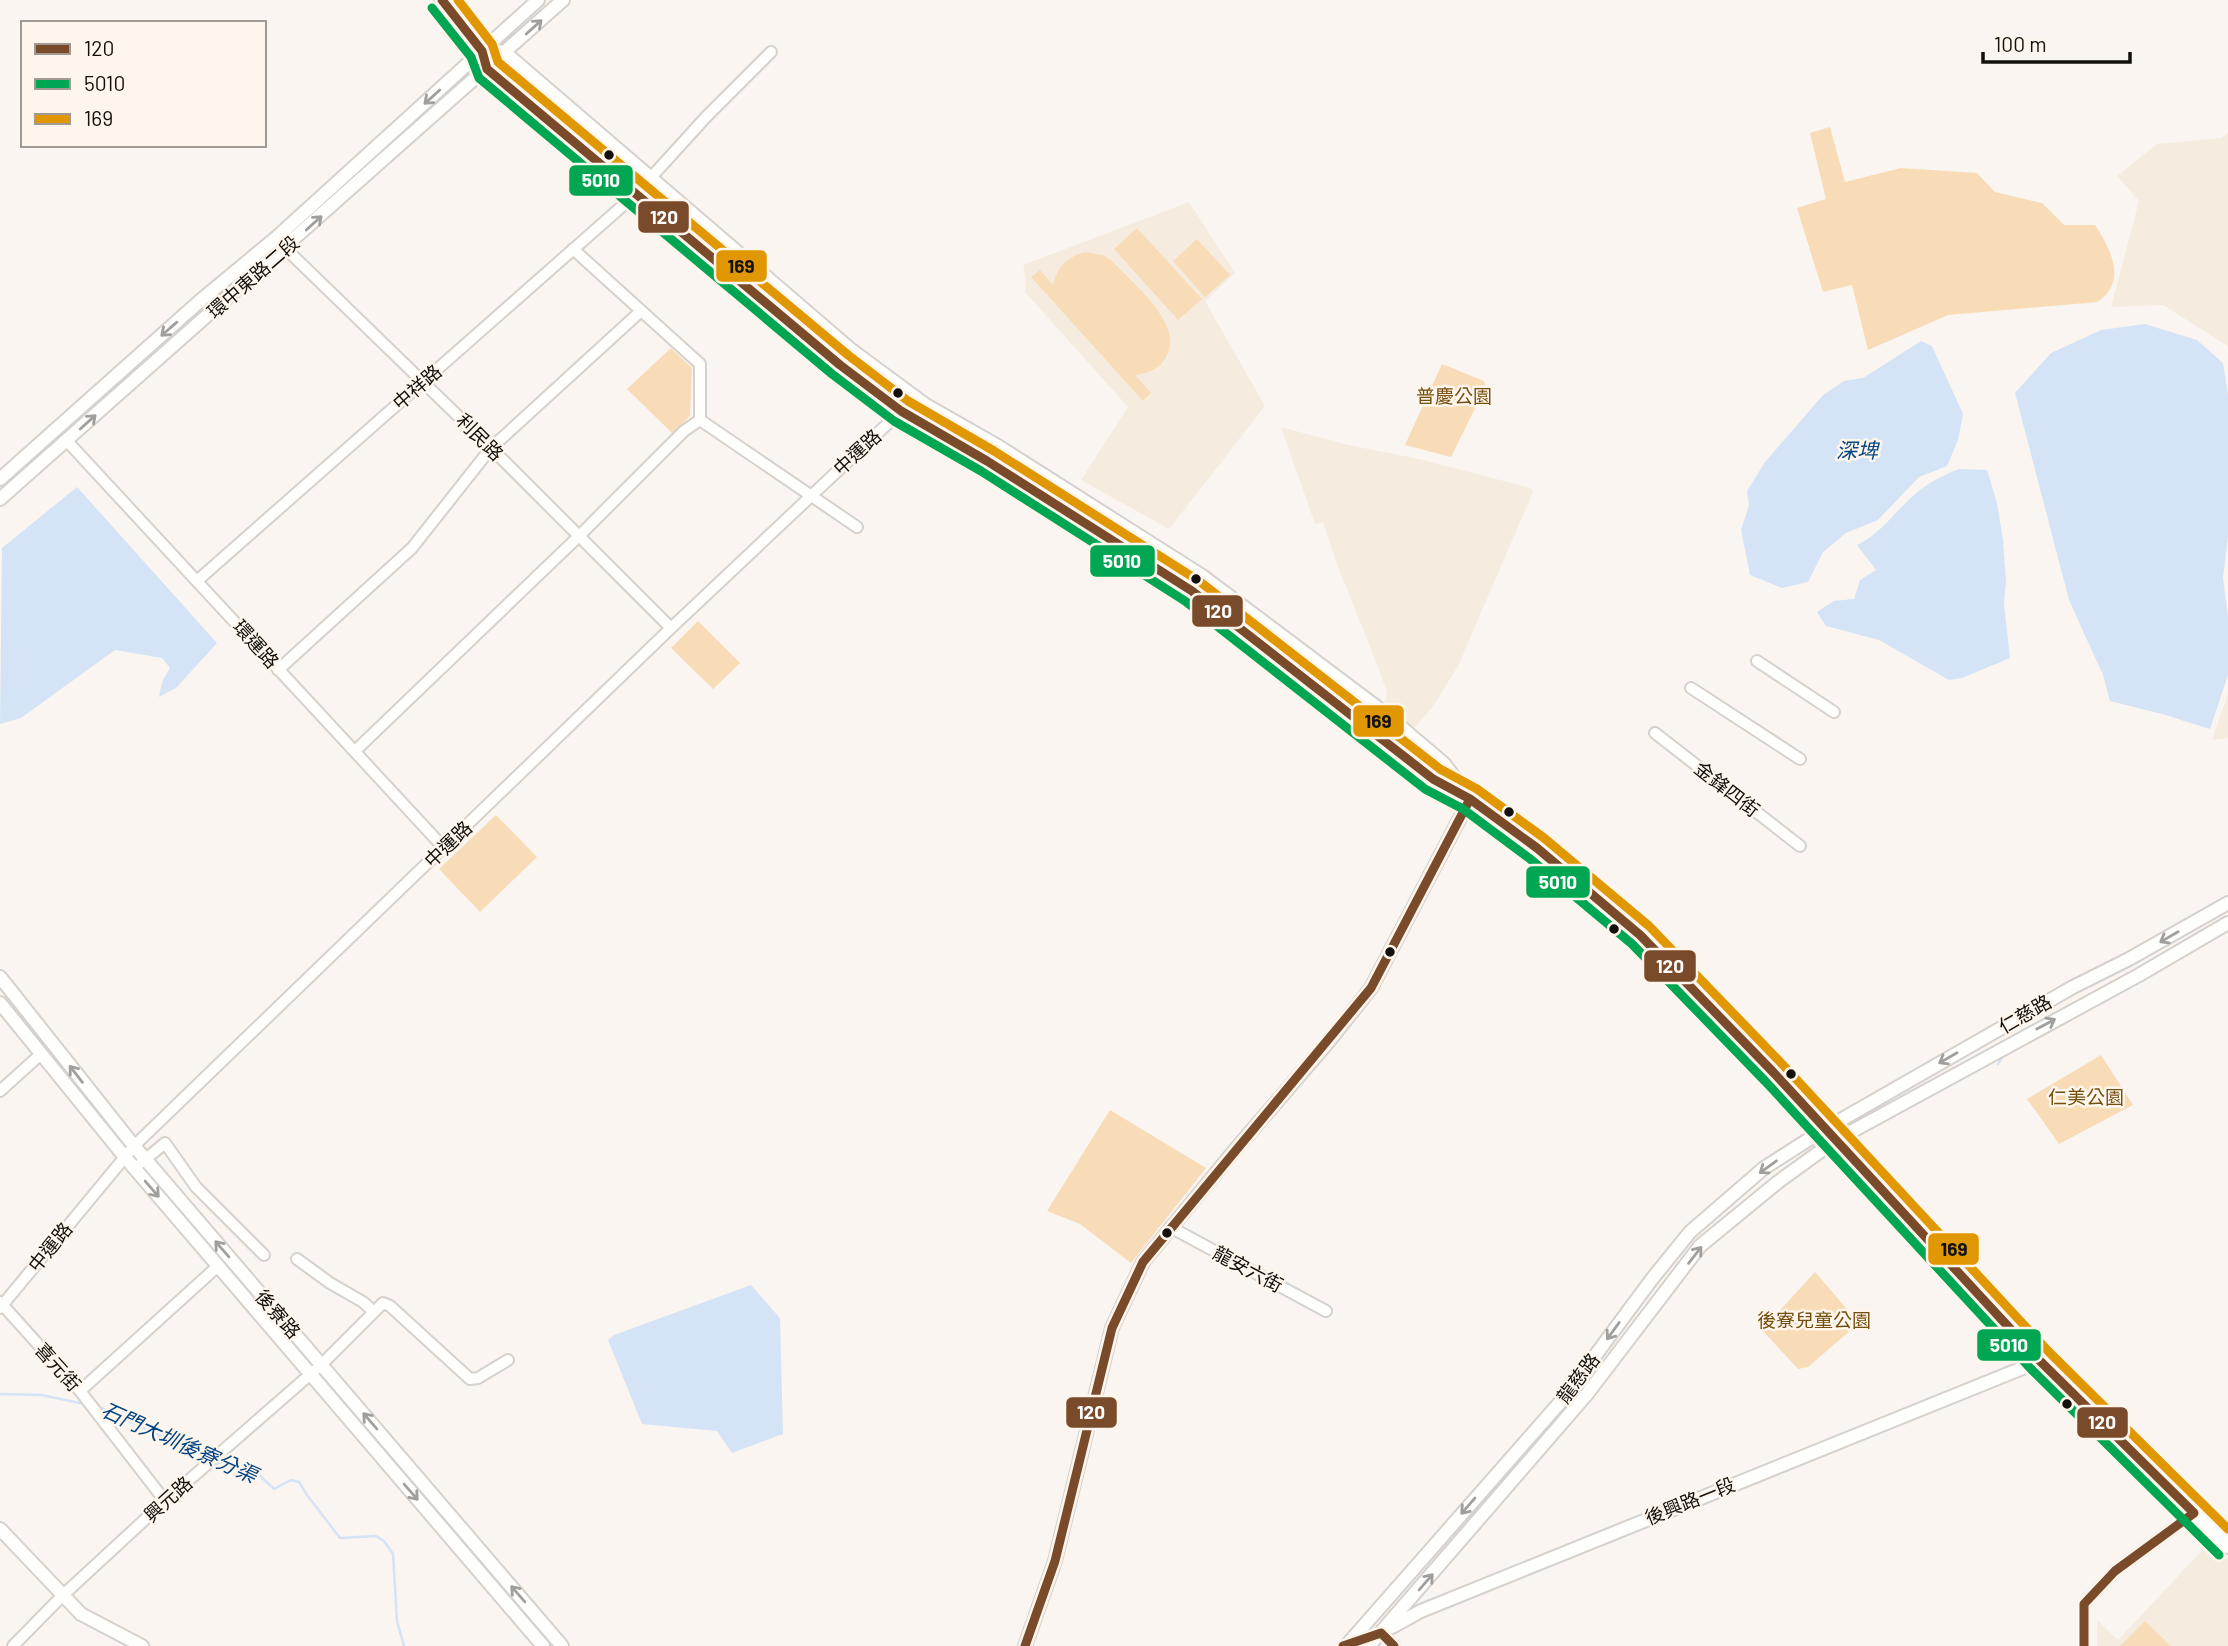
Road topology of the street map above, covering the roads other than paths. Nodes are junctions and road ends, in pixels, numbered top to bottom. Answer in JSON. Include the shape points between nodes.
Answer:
{"nodes":[{"id":1,"x":442,"y":0,"type":"edge"},
{"id":2,"x":538,"y":0,"type":"edge"},
{"id":3,"x":563,"y":0,"type":"edge"},
{"id":4,"x":482,"y":51,"type":"junction"},
{"id":5,"x":771,"y":52,"type":"dead end"},
{"id":6,"x":505,"y":53,"type":"junction"},
{"id":7,"x":487,"y":69,"type":"junction"},
{"id":8,"x":649,"y":178,"type":"junction"},
{"id":9,"x":636,"y":194,"type":"junction"},
{"id":10,"x":285,"y":248,"type":"junction"},
{"id":11,"x":573,"y":249,"type":"junction"},
{"id":12,"x":641,"y":311,"type":"junction"},
{"id":13,"x":424,"y":382,"type":"junction"},
{"id":14,"x":915,"y":398,"type":"junction"},
{"id":15,"x":901,"y":411,"type":"junction"},
{"id":16,"x":700,"y":420,"type":"junction"},
{"id":17,"x":67,"y":441,"type":"junction"},
{"id":18,"x":491,"y":448,"type":"junction"},
{"id":19,"x":0,"y":479,"type":"edge"},
{"id":20,"x":809,"y":496,"type":"junction"},
{"id":21,"x":0,"y":499,"type":"edge"},
{"id":22,"x":858,"y":527,"type":"dead end"},
{"id":23,"x":579,"y":536,"type":"junction"},
{"id":24,"x":198,"y":580,"type":"junction"},
{"id":25,"x":671,"y":628,"type":"junction"},
{"id":26,"x":1758,"y":660,"type":"dead end"},
{"id":27,"x":278,"y":670,"type":"junction"},
{"id":28,"x":1691,"y":688,"type":"dead end"},
{"id":29,"x":1833,"y":712,"type":"dead end"},
{"id":30,"x":1656,"y":733,"type":"dead end"},
{"id":31,"x":356,"y":750,"type":"junction"},
{"id":32,"x":1800,"y":759,"type":"dead end"},
{"id":33,"x":1470,"y":799,"type":"junction"},
{"id":34,"x":1800,"y":846,"type":"dead end"},
{"id":35,"x":444,"y":848,"type":"junction"},
{"id":36,"x":2228,"y":903,"type":"edge"},
{"id":37,"x":2228,"y":923,"type":"edge"},
{"id":38,"x":0,"y":977,"type":"edge"},
{"id":39,"x":0,"y":1003,"type":"edge"},
{"id":40,"x":1977,"y":1042,"type":"junction"},
{"id":41,"x":41,"y":1054,"type":"junction"},
{"id":42,"x":1988,"y":1056,"type":"junction"},
{"id":43,"x":0,"y":1091,"type":"edge"},
{"id":44,"x":1825,"y":1129,"type":"junction"},
{"id":45,"x":1836,"y":1140,"type":"junction"},
{"id":46,"x":134,"y":1146,"type":"junction"},
{"id":47,"x":124,"y":1156,"type":"junction"},
{"id":48,"x":145,"y":1159,"type":"junction"},
{"id":49,"x":134,"y":1168,"type":"junction"},
{"id":50,"x":1170,"y":1227,"type":"junction"},
{"id":51,"x":264,"y":1255,"type":"dead end"},
{"id":52,"x":297,"y":1259,"type":"dead end"},
{"id":53,"x":218,"y":1266,"type":"junction"},
{"id":54,"x":1652,"y":1279,"type":"junction"},
{"id":55,"x":1667,"y":1292,"type":"junction"},
{"id":56,"x":1,"y":1305,"type":"edge"},
{"id":57,"x":1326,"y":1311,"type":"dead end"},
{"id":58,"x":374,"y":1312,"type":"junction"},
{"id":59,"x":508,"y":1360,"type":"dead end"},
{"id":60,"x":2040,"y":1361,"type":"junction"},
{"id":61,"x":321,"y":1365,"type":"junction"},
{"id":62,"x":310,"y":1374,"type":"junction"},
{"id":63,"x":80,"y":1391,"type":"junction"},
{"id":64,"x":165,"y":1501,"type":"junction"},
{"id":65,"x":2194,"y":1513,"type":"junction"},
{"id":66,"x":0,"y":1529,"type":"edge"},
{"id":67,"x":2228,"y":1546,"type":"edge"},
{"id":68,"x":62,"y":1596,"type":"junction"},
{"id":69,"x":1381,"y":1633,"type":"junction"},
{"id":70,"x":1346,"y":1645,"type":"edge"},
{"id":71,"x":13,"y":1646,"type":"edge"},
{"id":72,"x":142,"y":1646,"type":"edge"},
{"id":73,"x":543,"y":1646,"type":"edge"},
{"id":74,"x":562,"y":1646,"type":"edge"},
{"id":75,"x":1025,"y":1646,"type":"edge"},
{"id":76,"x":1369,"y":1646,"type":"edge"},
{"id":77,"x":1394,"y":1646,"type":"edge"},
{"id":78,"x":2084,"y":1646,"type":"edge"}],
"edges":[{"from":1,"to":4,"type":"main road"},
{"from":2,"to":4,"type":"street","name":"環中東路二段"},
{"from":6,"to":3,"type":"street","name":"環中東路二段","one_way":true},
{"from":4,"to":6,"type":"main road"},
{"from":4,"to":7,"type":"main road"},
{"from":4,"to":19,"type":"street","name":"環中東路二段","one_way":true},
{"from":5,"to":8,"type":"street","name":"中祥路"},
{"from":6,"to":7,"type":"street","name":"環中東路二段"},
{"from":6,"to":8,"type":"main road"},
{"from":7,"to":9,"type":"main road"},
{"from":10,"to":7,"type":"street","name":"環中東路二段","one_way":true},
{"from":8,"to":9,"type":"street","name":"中祥路"},
{"from":8,"to":14,"type":"main road","via":[[851,351]]},
{"from":9,"to":11,"type":"street","name":"中祥路"},
{"from":9,"to":15,"type":"main road"},
{"from":10,"to":13,"type":"street","name":"利民路"},
{"from":17,"to":10,"type":"street","name":"環中東路二段","one_way":true},
{"from":11,"to":12,"type":"street"},
{"from":11,"to":13,"type":"street","name":"中祥路"},
{"from":12,"to":16,"type":"street","via":[[700,364]]},
{"from":12,"to":18,"type":"street"},
{"from":13,"to":18,"type":"street","name":"利民路"},
{"from":13,"to":24,"type":"street","name":"中祥路"},
{"from":14,"to":15,"type":"street","name":"中運路"},
{"from":14,"to":33,"type":"main road","via":[[1202,577],[1383,713],[1443,764]]},
{"from":15,"to":20,"type":"street","name":"中運路"},
{"from":15,"to":33,"type":"main road","via":[[1192,591],[1433,779]]},
{"from":16,"to":20,"type":"street"},
{"from":16,"to":23,"type":"street"},
{"from":17,"to":21,"type":"street","name":"環中東路二段"},
{"from":17,"to":24,"type":"street","name":"環運路"},
{"from":18,"to":23,"type":"street","name":"利民路"},
{"from":18,"to":27,"type":"street","via":[[412,548]]},
{"from":20,"to":22,"type":"street"},
{"from":20,"to":25,"type":"street","name":"中運路"},
{"from":23,"to":25,"type":"street","name":"利民路"},
{"from":23,"to":31,"type":"street"},
{"from":24,"to":27,"type":"street","name":"環運路"},
{"from":25,"to":35,"type":"street","name":"中運路"},
{"from":26,"to":29,"type":"street"},
{"from":27,"to":31,"type":"street","name":"環運路"},
{"from":28,"to":32,"type":"street"},
{"from":30,"to":34,"type":"street","name":"金鋒四街"},
{"from":31,"to":35,"type":"street","name":"環運路"},
{"from":33,"to":44,"type":"main road","via":[[1633,928]]},
{"from":33,"to":50,"type":"street","via":[[1371,988]]},
{"from":35,"to":46,"type":"street","name":"中運路"},
{"from":36,"to":40,"type":"street","name":"仁慈路","one_way":true},
{"from":42,"to":37,"type":"street","name":"仁慈路","one_way":true},
{"from":46,"to":38,"type":"street","name":"後寮路","one_way":true},
{"from":39,"to":41,"type":"street","name":"後寮路"},
{"from":40,"to":42,"type":"street"},
{"from":40,"to":44,"type":"street","name":"仁慈路","one_way":true},
{"from":41,"to":43,"type":"street"},
{"from":41,"to":47,"type":"street","name":"後寮路"},
{"from":42,"to":45,"type":"street","name":"仁慈路"},
{"from":44,"to":45,"type":"main road"},
{"from":44,"to":54,"type":"street","name":"龍慈路","one_way":true,"via":[[1764,1168],[1690,1232]]},
{"from":55,"to":45,"type":"street","name":"龍慈路","one_way":true,"via":[[1700,1247]]},
{"from":45,"to":60,"type":"main road"},
{"from":46,"to":47,"type":"street","name":"中運路"},
{"from":46,"to":48,"type":"street","name":"後寮路"},
{"from":47,"to":49,"type":"street","name":"後寮路"},
{"from":47,"to":56,"type":"street","name":"中運路"},
{"from":48,"to":49,"type":"street"},
{"from":48,"to":51,"type":"street","via":[[165,1143],[196,1186]]},
{"from":61,"to":48,"type":"street","name":"後寮路","one_way":true},
{"from":49,"to":53,"type":"street","name":"後寮路","one_way":true},
{"from":50,"to":57,"type":"street","name":"龍安六街"},
{"from":50,"to":75,"type":"street","via":[[1143,1262],[1112,1328],[1055,1562]]},
{"from":52,"to":58,"type":"street"},
{"from":53,"to":62,"type":"street","name":"後寮路"},
{"from":53,"to":63,"type":"street"},
{"from":54,"to":55,"type":"street"},
{"from":54,"to":70,"type":"street","name":"龍慈路","one_way":true,"via":[[1563,1399]]},
{"from":69,"to":55,"type":"street","name":"龍慈路","one_way":true,"via":[[1587,1394]]},
{"from":56,"to":63,"type":"street","name":"喜元街"},
{"from":58,"to":59,"type":"street","name":"興元路","via":[[383,1303],[390,1306],[470,1379]]},
{"from":58,"to":61,"type":"street","name":"興元路"},
{"from":60,"to":65,"type":"main road"},
{"from":60,"to":69,"type":"street","name":"後興路一段","via":[[1420,1611]]},
{"from":61,"to":62,"type":"street","name":"興元路"},
{"from":74,"to":61,"type":"street","name":"後寮路","one_way":true},
{"from":62,"to":64,"type":"street","name":"興元路"},
{"from":62,"to":73,"type":"street","name":"後寮路","one_way":true},
{"from":63,"to":64,"type":"street","name":"喜元街"},
{"from":64,"to":68,"type":"street","name":"興元路"},
{"from":65,"to":67,"type":"main road"},
{"from":65,"to":78,"type":"street","via":[[2115,1570],[2084,1604]]},
{"from":66,"to":68,"type":"street"},
{"from":68,"to":71,"type":"street","name":"興元路"},
{"from":68,"to":72,"type":"street","via":[[81,1614]]},
{"from":69,"to":70,"type":"street","name":"後興路一段"},
{"from":69,"to":76,"type":"street","name":"龍慈路"},
{"from":69,"to":77,"type":"street"}]}
